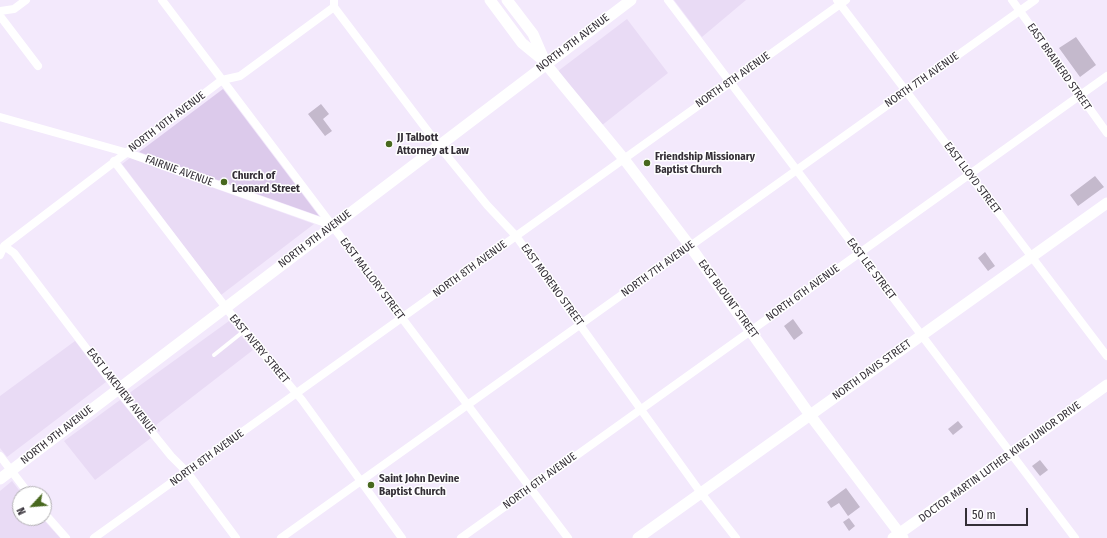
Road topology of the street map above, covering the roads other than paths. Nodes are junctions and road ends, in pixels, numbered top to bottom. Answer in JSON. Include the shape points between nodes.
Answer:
{"nodes":[{"id":1,"x":26,"y":0,"type":"edge"},
{"id":2,"x":162,"y":0,"type":"edge"},
{"id":3,"x":490,"y":0,"type":"edge"},
{"id":4,"x":507,"y":0,"type":"edge"},
{"id":5,"x":631,"y":0,"type":"edge"},
{"id":6,"x":668,"y":0,"type":"edge"},
{"id":7,"x":1012,"y":0,"type":"edge"},
{"id":8,"x":1035,"y":0,"type":"edge"},
{"id":9,"x":841,"y":1,"type":"edge"},
{"id":10,"x":334,"y":4,"type":"edge"},
{"id":11,"x":0,"y":11,"type":"edge"},
{"id":12,"x":1020,"y":11,"type":"junction"},
{"id":13,"x":0,"y":16,"type":"edge"},
{"id":14,"x":546,"y":64,"type":"junction"},
{"id":15,"x":38,"y":66,"type":"dead end"},
{"id":16,"x":1107,"y":76,"type":"edge"},
{"id":17,"x":222,"y":80,"type":"junction"},
{"id":18,"x":730,"y":82,"type":"junction"},
{"id":19,"x":906,"y":91,"type":"junction"},
{"id":20,"x":1080,"y":96,"type":"junction"},
{"id":21,"x":0,"y":117,"type":"edge"},
{"id":22,"x":1107,"y":133,"type":"edge"},
{"id":23,"x":439,"y":146,"type":"junction"},
{"id":24,"x":128,"y":153,"type":"junction"},
{"id":25,"x":624,"y":159,"type":"junction"},
{"id":26,"x":114,"y":161,"type":"junction"},
{"id":27,"x":796,"y":170,"type":"junction"},
{"id":28,"x":969,"y":174,"type":"junction"},
{"id":29,"x":1107,"y":203,"type":"edge"},
{"id":30,"x":332,"y":225,"type":"junction"},
{"id":31,"x":516,"y":236,"type":"junction"},
{"id":32,"x":690,"y":246,"type":"junction"},
{"id":33,"x":2,"y":247,"type":"edge"},
{"id":34,"x":859,"y":253,"type":"junction"},
{"id":35,"x":0,"y":255,"type":"edge"},
{"id":36,"x":1031,"y":256,"type":"junction"},
{"id":37,"x":225,"y":307,"type":"junction"},
{"id":38,"x":402,"y":318,"type":"junction"},
{"id":39,"x":580,"y":324,"type":"junction"},
{"id":40,"x":244,"y":331,"type":"junction"},
{"id":41,"x":750,"y":331,"type":"junction"},
{"id":42,"x":921,"y":335,"type":"junction"},
{"id":43,"x":214,"y":355,"type":"dead end"},
{"id":44,"x":1107,"y":356,"type":"edge"},
{"id":45,"x":1107,"y":385,"type":"edge"},
{"id":46,"x":118,"y":389,"type":"junction"},
{"id":47,"x":296,"y":393,"type":"junction"},
{"id":48,"x":468,"y":405,"type":"junction"},
{"id":49,"x":641,"y":409,"type":"junction"},
{"id":50,"x":810,"y":414,"type":"junction"},
{"id":51,"x":1011,"y":454,"type":"junction"},
{"id":52,"x":0,"y":456,"type":"edge"},
{"id":53,"x":11,"y":471,"type":"junction"},
{"id":54,"x":187,"y":472,"type":"junction"},
{"id":55,"x":0,"y":479,"type":"edge"},
{"id":56,"x":361,"y":481,"type":"junction"},
{"id":57,"x":23,"y":486,"type":"edge"},
{"id":58,"x":530,"y":488,"type":"junction"},
{"id":59,"x":701,"y":493,"type":"junction"},
{"id":60,"x":52,"y":522,"type":"edge"},
{"id":61,"x":899,"y":536,"type":"edge"},
{"id":62,"x":66,"y":538,"type":"edge"},
{"id":63,"x":94,"y":538,"type":"edge"},
{"id":64,"x":236,"y":538,"type":"edge"},
{"id":65,"x":281,"y":538,"type":"edge"},
{"id":66,"x":402,"y":538,"type":"edge"},
{"id":67,"x":460,"y":538,"type":"edge"},
{"id":68,"x":568,"y":538,"type":"edge"},
{"id":69,"x":638,"y":538,"type":"edge"},
{"id":70,"x":736,"y":538,"type":"edge"},
{"id":71,"x":1075,"y":538,"type":"edge"}],
"edges":[{"from":1,"to":11,"type":"street","via":[[14,9]]},
{"from":2,"to":17,"type":"street","name":"EAST MALLORY STREET"},
{"from":3,"to":14,"type":"main road","name":"EAST BLOUNT STREET","via":[[522,43]]},
{"from":4,"to":14,"type":"main road","name":"EAST BLOUNT STREET","via":[[533,34]]},
{"from":5,"to":14,"type":"main road","name":"NORTH 9TH AVENUE"},
{"from":6,"to":18,"type":"street","name":"EAST LEE STREET"},
{"from":7,"to":12,"type":"street","name":"EAST BRAINERD STREET"},
{"from":8,"to":12,"type":"street","name":"NORTH 7TH AVENUE"},
{"from":9,"to":18,"type":"street","name":"NORTH 8TH AVENUE"},
{"from":9,"to":19,"type":"street","name":"EAST LLOYD STREET"},
{"from":10,"to":17,"type":"street","name":"NORTH 10TH AVENUE","via":[[240,76]]},
{"from":10,"to":23,"type":"street","name":"EAST MORENO STREET"},
{"from":12,"to":19,"type":"street","name":"NORTH 7TH AVENUE"},
{"from":12,"to":20,"type":"street","name":"EAST BRAINERD STREET"},
{"from":13,"to":15,"type":"street"},
{"from":14,"to":23,"type":"main road","name":"NORTH 9TH AVENUE"},
{"from":14,"to":25,"type":"main road","name":"EAST BLOUNT STREET","via":[[591,122]]},
{"from":16,"to":20,"type":"street","name":"NORTH 6TH AVENUE"},
{"from":17,"to":24,"type":"street","name":"NORTH 10TH AVENUE"},
{"from":17,"to":30,"type":"street","name":"EAST MALLORY STREET"},
{"from":18,"to":25,"type":"street","name":"NORTH 8TH AVENUE"},
{"from":18,"to":27,"type":"street","name":"EAST LEE STREET"},
{"from":19,"to":27,"type":"street","name":"NORTH 7TH AVENUE"},
{"from":19,"to":28,"type":"street","name":"EAST LLOYD STREET"},
{"from":20,"to":22,"type":"street","name":"EAST BRAINERD STREET"},
{"from":20,"to":28,"type":"street","name":"NORTH 6TH AVENUE"},
{"from":21,"to":24,"type":"street","name":"FAIRNIE AVENUE"},
{"from":23,"to":30,"type":"main road","name":"NORTH 9TH AVENUE"},
{"from":23,"to":31,"type":"street","name":"EAST MORENO STREET"},
{"from":24,"to":26,"type":"street","name":"NORTH 10TH AVENUE"},
{"from":24,"to":30,"type":"street","name":"FAIRNIE AVENUE"},
{"from":25,"to":31,"type":"street","name":"NORTH 8TH AVENUE"},
{"from":25,"to":32,"type":"main road","name":"EAST BLOUNT STREET"},
{"from":26,"to":33,"type":"street","name":"NORTH 10TH AVENUE"},
{"from":26,"to":37,"type":"street","name":"EAST AVERY STREET"},
{"from":27,"to":32,"type":"street","name":"NORTH 7TH AVENUE"},
{"from":27,"to":34,"type":"street","name":"EAST LEE STREET"},
{"from":28,"to":34,"type":"street","name":"NORTH 6TH AVENUE"},
{"from":28,"to":36,"type":"street","name":"EAST LLOYD STREET"},
{"from":29,"to":36,"type":"main road","name":"NORTH DAVIS STREET"},
{"from":30,"to":37,"type":"main road","name":"NORTH 9TH AVENUE"},
{"from":30,"to":38,"type":"street","name":"EAST MALLORY STREET"},
{"from":31,"to":38,"type":"street","name":"NORTH 8TH AVENUE"},
{"from":31,"to":39,"type":"street","name":"EAST MORENO STREET"},
{"from":32,"to":39,"type":"street","name":"NORTH 7TH AVENUE"},
{"from":32,"to":41,"type":"main road","name":"EAST BLOUNT STREET"},
{"from":33,"to":35,"type":"street","name":"NORTH 10TH AVENUE"},
{"from":33,"to":46,"type":"street","name":"EAST LAKEVIEW AVENUE","via":[[14,253]]},
{"from":34,"to":41,"type":"street","name":"NORTH 6TH AVENUE"},
{"from":34,"to":42,"type":"street","name":"EAST LEE STREET"},
{"from":36,"to":42,"type":"main road","name":"NORTH DAVIS STREET"},
{"from":36,"to":44,"type":"street","name":"EAST LLOYD STREET"},
{"from":37,"to":40,"type":"street","name":"EAST AVERY STREET"},
{"from":37,"to":46,"type":"main road","name":"NORTH 9TH AVENUE"},
{"from":38,"to":47,"type":"street","name":"NORTH 8TH AVENUE"},
{"from":38,"to":48,"type":"street","name":"EAST MALLORY STREET"},
{"from":39,"to":48,"type":"street","name":"NORTH 7TH AVENUE"},
{"from":39,"to":49,"type":"street","name":"EAST MORENO STREET"},
{"from":40,"to":43,"type":"lane"},
{"from":40,"to":47,"type":"street","name":"EAST AVERY STREET"},
{"from":41,"to":49,"type":"street","name":"NORTH 6TH AVENUE"},
{"from":41,"to":50,"type":"main road","name":"EAST BLOUNT STREET"},
{"from":42,"to":50,"type":"main road","name":"NORTH DAVIS STREET"},
{"from":42,"to":51,"type":"street","name":"EAST LEE STREET"},
{"from":45,"to":51,"type":"main road","name":"DOCTOR MARTIN LUTHER KING JUNIOR DRIVE"},
{"from":46,"to":53,"type":"main road","name":"NORTH 9TH AVENUE"},
{"from":46,"to":54,"type":"street","name":"EAST LAKEVIEW AVENUE","via":[[171,456]]},
{"from":47,"to":54,"type":"street","name":"NORTH 8TH AVENUE"},
{"from":47,"to":56,"type":"street","name":"EAST AVERY STREET"},
{"from":48,"to":56,"type":"street","name":"NORTH 7TH AVENUE"},
{"from":48,"to":58,"type":"street","name":"EAST MALLORY STREET"},
{"from":49,"to":58,"type":"street","name":"NORTH 6TH AVENUE"},
{"from":49,"to":59,"type":"street","name":"EAST MORENO STREET"},
{"from":50,"to":59,"type":"main road","name":"NORTH DAVIS STREET"},
{"from":50,"to":61,"type":"main road","name":"EAST BLOUNT STREET"},
{"from":51,"to":61,"type":"main road","name":"DOCTOR MARTIN LUTHER KING JUNIOR DRIVE"},
{"from":51,"to":71,"type":"street","name":"EAST LEE STREET"},
{"from":52,"to":53,"type":"street"},
{"from":53,"to":55,"type":"main road","name":"NORTH 9TH AVENUE"},
{"from":53,"to":57,"type":"street"},
{"from":54,"to":63,"type":"street","name":"NORTH 8TH AVENUE"},
{"from":54,"to":64,"type":"street","name":"EAST LAKEVIEW AVENUE"},
{"from":56,"to":65,"type":"street","name":"NORTH 7TH AVENUE"},
{"from":56,"to":66,"type":"street","name":"EAST AVERY STREET"},
{"from":58,"to":67,"type":"street","name":"NORTH 6TH AVENUE"},
{"from":58,"to":68,"type":"street","name":"EAST MALLORY STREET"},
{"from":59,"to":69,"type":"main road","name":"NORTH DAVIS STREET"},
{"from":59,"to":70,"type":"street","name":"EAST MORENO STREET"},
{"from":60,"to":62,"type":"street"}]}
